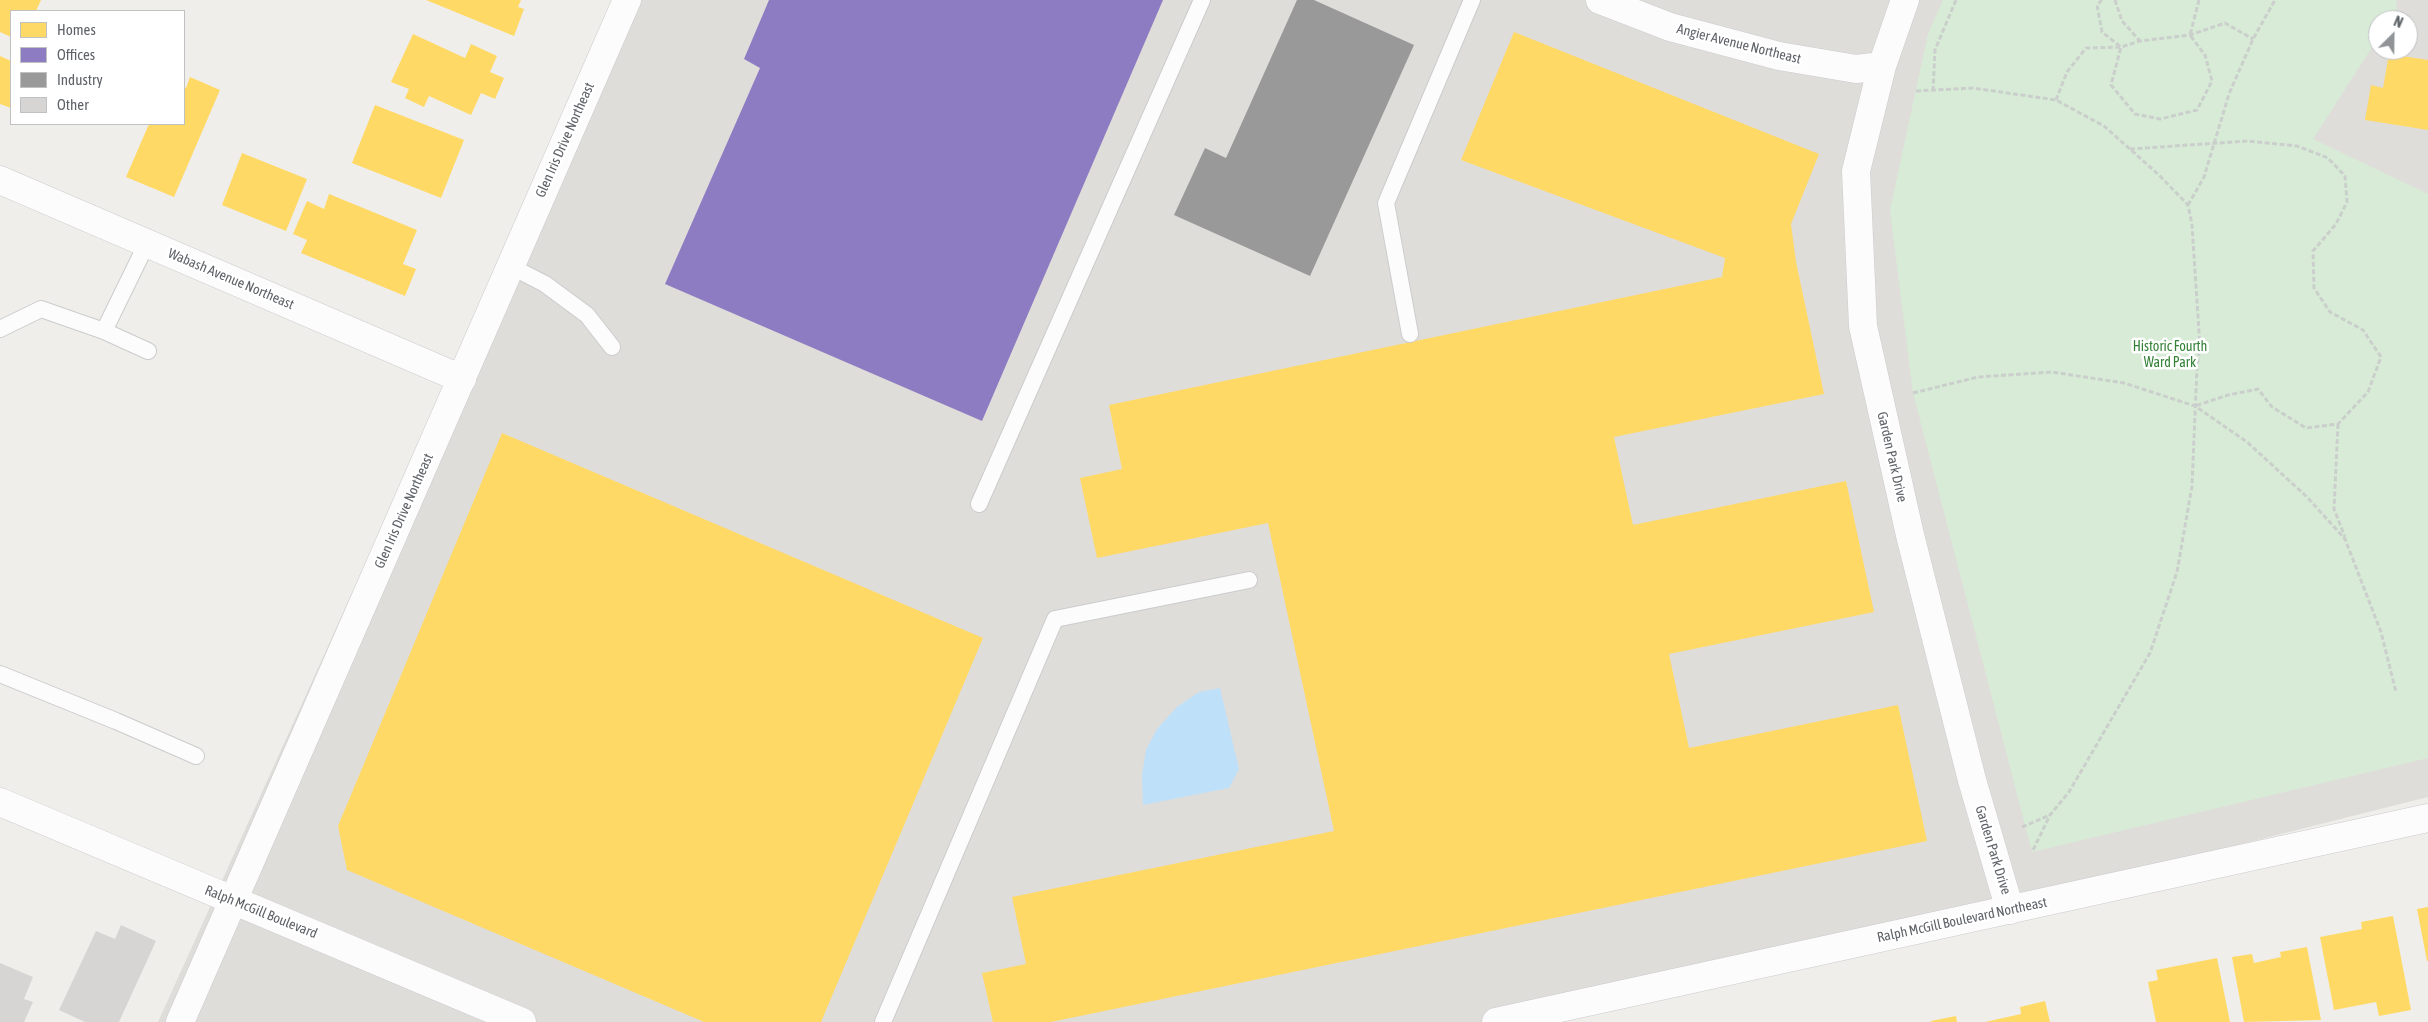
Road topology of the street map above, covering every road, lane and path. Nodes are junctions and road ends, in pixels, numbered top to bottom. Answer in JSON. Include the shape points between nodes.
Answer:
{"nodes":[{"id":1,"x":627,"y":0,"type":"edge"},
{"id":2,"x":1202,"y":0,"type":"edge"},
{"id":3,"x":1472,"y":0,"type":"edge"},
{"id":4,"x":1600,"y":0,"type":"edge"},
{"id":5,"x":1905,"y":0,"type":"edge"},
{"id":6,"x":1956,"y":0,"type":"edge"},
{"id":7,"x":2102,"y":0,"type":"edge"},
{"id":8,"x":2115,"y":0,"type":"edge"},
{"id":9,"x":2199,"y":0,"type":"edge"},
{"id":10,"x":2275,"y":0,"type":"edge"},
{"id":11,"x":2190,"y":35,"type":"junction"},
{"id":12,"x":2253,"y":39,"type":"junction"},
{"id":13,"x":2140,"y":41,"type":"junction"},
{"id":14,"x":2121,"y":47,"type":"junction"},
{"id":15,"x":1882,"y":66,"type":"junction"},
{"id":16,"x":1916,"y":91,"type":"dead end"},
{"id":17,"x":1933,"y":91,"type":"junction"},
{"id":18,"x":2056,"y":100,"type":"junction"},
{"id":19,"x":2213,"y":143,"type":"junction"},
{"id":20,"x":2130,"y":149,"type":"junction"},
{"id":21,"x":0,"y":180,"type":"edge"},
{"id":22,"x":2188,"y":205,"type":"junction"},
{"id":23,"x":148,"y":243,"type":"junction"},
{"id":24,"x":510,"y":266,"type":"junction"},
{"id":25,"x":0,"y":329,"type":"edge"},
{"id":26,"x":104,"y":331,"type":"junction"},
{"id":27,"x":1410,"y":334,"type":"dead end"},
{"id":28,"x":612,"y":347,"type":"dead end"},
{"id":29,"x":148,"y":350,"type":"dead end"},
{"id":30,"x":462,"y":379,"type":"junction"},
{"id":31,"x":1913,"y":393,"type":"dead end"},
{"id":32,"x":2195,"y":406,"type":"junction"},
{"id":33,"x":2338,"y":424,"type":"junction"},
{"id":34,"x":978,"y":504,"type":"dead end"},
{"id":35,"x":2345,"y":539,"type":"junction"},
{"id":36,"x":1249,"y":580,"type":"dead end"},
{"id":37,"x":0,"y":674,"type":"edge"},
{"id":38,"x":2396,"y":692,"type":"dead end"},
{"id":39,"x":196,"y":756,"type":"dead end"},
{"id":40,"x":0,"y":802,"type":"edge"},
{"id":41,"x":2050,"y":815,"type":"junction"},
{"id":42,"x":2428,"y":818,"type":"edge"},
{"id":43,"x":2015,"y":830,"type":"dead end"},
{"id":44,"x":2032,"y":852,"type":"dead end"},
{"id":45,"x":233,"y":900,"type":"junction"},
{"id":46,"x":2010,"y":910,"type":"junction"},
{"id":47,"x":180,"y":1022,"type":"edge"},
{"id":48,"x":522,"y":1022,"type":"edge"},
{"id":49,"x":882,"y":1022,"type":"edge"},
{"id":50,"x":1496,"y":1022,"type":"edge"}],
"edges":[{"from":1,"to":24,"type":"street","name":"Glen Iris Drive Northeast"},
{"from":2,"to":34,"type":"lane"},
{"from":3,"to":27,"type":"lane","via":[[1386,203]]},
{"from":4,"to":15,"type":"street","name":"Angier Avenue Northeast","via":[[1670,27],[1779,56],[1856,69]]},
{"from":5,"to":15,"type":"street","name":"Garden Park Drive"},
{"from":6,"to":17,"type":"path","via":[[1935,50]]},
{"from":7,"to":14,"type":"path","via":[[2097,5],[2102,32]]},
{"from":8,"to":13,"type":"path","via":[[2122,21]]},
{"from":9,"to":11,"type":"path"},
{"from":10,"to":12,"type":"path"},
{"from":11,"to":12,"type":"path","via":[[2225,23]]},
{"from":11,"to":13,"type":"path"},
{"from":11,"to":14,"type":"path","via":[[2205,55],[2212,81],[2197,110],[2160,120],[2135,114],[2111,85]]},
{"from":12,"to":19,"type":"path","via":[[2229,94]]},
{"from":13,"to":14,"type":"path"},
{"from":14,"to":18,"type":"path","via":[[2086,48],[2067,72]]},
{"from":15,"to":46,"type":"street","name":"Garden Park Drive","via":[[1856,171],[1863,326],[1910,535],[1972,780]]},
{"from":16,"to":17,"type":"path"},
{"from":17,"to":18,"type":"path","via":[[1973,88]]},
{"from":18,"to":20,"type":"path","via":[[2104,126]]},
{"from":19,"to":20,"type":"path"},
{"from":19,"to":22,"type":"path","via":[[2204,177]]},
{"from":19,"to":33,"type":"path","via":[[2248,141],[2297,146],[2328,158],[2345,176],[2347,202],[2336,224],[2313,252],[2314,288],[2330,312],[2363,330],[2381,357],[2368,392]]},
{"from":20,"to":22,"type":"path"},
{"from":21,"to":23,"type":"street","name":"Wabash Avenue Northeast"},
{"from":22,"to":32,"type":"path","via":[[2194,245],[2200,347]]},
{"from":23,"to":26,"type":"lane"},
{"from":23,"to":30,"type":"street","name":"Wabash Avenue Northeast"},
{"from":24,"to":28,"type":"lane","via":[[545,284],[587,315]]},
{"from":24,"to":30,"type":"street","name":"Glen Iris Drive Northeast"},
{"from":25,"to":26,"type":"lane","via":[[41,309]]},
{"from":26,"to":29,"type":"lane"},
{"from":30,"to":45,"type":"street","name":"Glen Iris Drive Northeast"},
{"from":31,"to":32,"type":"path","via":[[1978,377],[2052,372],[2124,383]]},
{"from":32,"to":33,"type":"path","via":[[2228,395],[2258,390],[2272,407],[2306,428]]},
{"from":32,"to":35,"type":"path","via":[[2247,442],[2307,497]]},
{"from":32,"to":41,"type":"path","via":[[2192,486],[2177,572],[2150,653],[2070,792]]},
{"from":33,"to":35,"type":"path","via":[[2334,509]]},
{"from":35,"to":38,"type":"path","via":[[2381,632]]},
{"from":36,"to":49,"type":"lane","via":[[1055,619]]},
{"from":37,"to":39,"type":"lane"},
{"from":40,"to":45,"type":"street","name":"Ralph McGill Boulevard"},
{"from":41,"to":43,"type":"path"},
{"from":41,"to":44,"type":"path"},
{"from":42,"to":46,"type":"street","name":"Ralph McGill Boulevard Northeast"},
{"from":45,"to":47,"type":"street","name":"Glen Iris Drive Northeast"},
{"from":45,"to":48,"type":"street","name":"Ralph McGill Boulevard"},
{"from":46,"to":50,"type":"street","name":"Ralph McGill Boulevard Northeast"}]}
